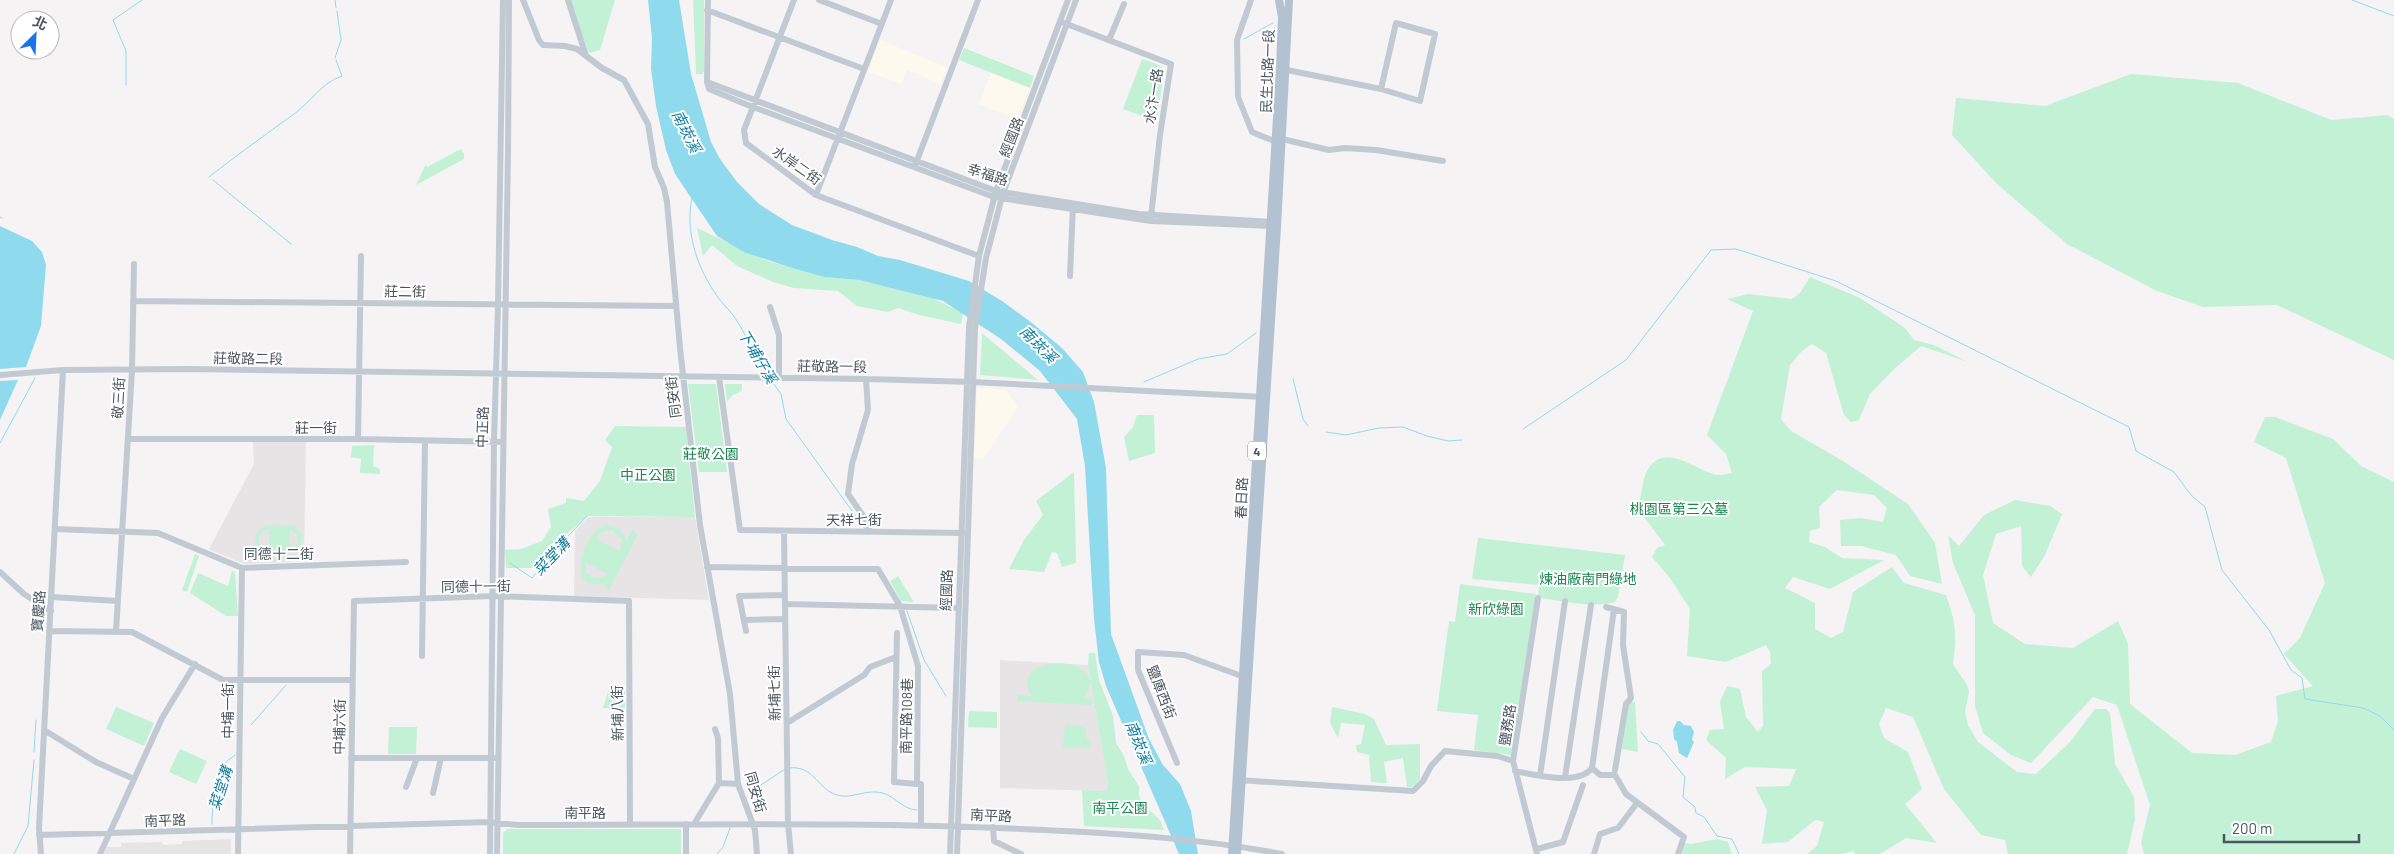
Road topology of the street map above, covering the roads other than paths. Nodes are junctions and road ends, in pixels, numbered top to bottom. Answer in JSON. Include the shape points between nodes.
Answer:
{"nodes":[{"id":1,"x":503,"y":0,"type":"edge"},
{"id":2,"x":508,"y":0,"type":"edge"},
{"id":3,"x":523,"y":0,"type":"edge"},
{"id":4,"x":568,"y":0,"type":"edge"},
{"id":5,"x":708,"y":0,"type":"edge"},
{"id":6,"x":794,"y":0,"type":"edge"},
{"id":7,"x":819,"y":0,"type":"edge"},
{"id":8,"x":891,"y":0,"type":"edge"},
{"id":9,"x":978,"y":0,"type":"edge"},
{"id":10,"x":1068,"y":0,"type":"edge"},
{"id":11,"x":1076,"y":0,"type":"edge"},
{"id":12,"x":1251,"y":0,"type":"edge"},
{"id":13,"x":1279,"y":0,"type":"edge"},
{"id":14,"x":1288,"y":0,"type":"edge"},
{"id":15,"x":1124,"y":4,"type":"dead end"},
{"id":16,"x":707,"y":10,"type":"junction"},
{"id":17,"x":1064,"y":23,"type":"junction"},
{"id":18,"x":882,"y":24,"type":"junction"},
{"id":19,"x":780,"y":37,"type":"junction"},
{"id":20,"x":1110,"y":40,"type":"junction"},
{"id":21,"x":586,"y":56,"type":"junction"},
{"id":22,"x":864,"y":69,"type":"junction"},
{"id":23,"x":1283,"y":70,"type":"junction"},
{"id":24,"x":706,"y":82,"type":"junction"},
{"id":25,"x":1381,"y":89,"type":"junction"},
{"id":26,"x":755,"y":104,"type":"junction"},
{"id":27,"x":839,"y":135,"type":"junction"},
{"id":28,"x":1279,"y":141,"type":"junction"},
{"id":29,"x":1442,"y":161,"type":"dead end"},
{"id":30,"x":916,"y":164,"type":"junction"},
{"id":31,"x":816,"y":195,"type":"junction"},
{"id":32,"x":999,"y":195,"type":"junction"},
{"id":33,"x":1073,"y":206,"type":"junction"},
{"id":34,"x":1151,"y":218,"type":"junction"},
{"id":35,"x":1274,"y":224,"type":"junction"},
{"id":36,"x":361,"y":256,"type":"dead end"},
{"id":37,"x":979,"y":256,"type":"junction"},
{"id":38,"x":134,"y":264,"type":"dead end"},
{"id":39,"x":1070,"y":276,"type":"dead end"},
{"id":40,"x":133,"y":301,"type":"junction"},
{"id":41,"x":361,"y":304,"type":"junction"},
{"id":42,"x":502,"y":305,"type":"junction"},
{"id":43,"x":676,"y":306,"type":"junction"},
{"id":44,"x":770,"y":307,"type":"dead end"},
{"id":45,"x":972,"y":327,"type":"junction"},
{"id":46,"x":63,"y":370,"type":"junction"},
{"id":47,"x":132,"y":371,"type":"junction"},
{"id":48,"x":361,"y":372,"type":"junction"},
{"id":49,"x":496,"y":374,"type":"junction"},
{"id":50,"x":505,"y":374,"type":"junction"},
{"id":51,"x":0,"y":375,"type":"edge"},
{"id":52,"x":683,"y":376,"type":"junction"},
{"id":53,"x":719,"y":377,"type":"junction"},
{"id":54,"x":777,"y":378,"type":"junction"},
{"id":55,"x":866,"y":379,"type":"junction"},
{"id":56,"x":969,"y":381,"type":"junction"},
{"id":57,"x":1263,"y":397,"type":"junction"},
{"id":58,"x":128,"y":439,"type":"junction"},
{"id":59,"x":358,"y":439,"type":"junction"},
{"id":60,"x":425,"y":441,"type":"junction"},
{"id":61,"x":494,"y":442,"type":"junction"},
{"id":62,"x":503,"y":442,"type":"junction"},
{"id":63,"x":55,"y":529,"type":"junction"},
{"id":64,"x":122,"y":532,"type":"junction"},
{"id":65,"x":784,"y":532,"type":"junction"},
{"id":66,"x":867,"y":532,"type":"junction"},
{"id":67,"x":960,"y":533,"type":"junction"},
{"id":68,"x":968,"y":533,"type":"junction"},
{"id":69,"x":406,"y":562,"type":"dead end"},
{"id":70,"x":707,"y":567,"type":"junction"},
{"id":71,"x":242,"y":568,"type":"junction"},
{"id":72,"x":785,"y":568,"type":"junction"},
{"id":73,"x":0,"y":572,"type":"edge"},
{"id":74,"x":785,"y":595,"type":"junction"},
{"id":75,"x":493,"y":596,"type":"junction"},
{"id":76,"x":51,"y":597,"type":"junction"},
{"id":77,"x":501,"y":597,"type":"junction"},
{"id":78,"x":1538,"y":598,"type":"dead end"},
{"id":79,"x":422,"y":600,"type":"junction"},
{"id":80,"x":118,"y":601,"type":"junction"},
{"id":81,"x":628,"y":601,"type":"joint"},
{"id":82,"x":1565,"y":601,"type":"dead end"},
{"id":83,"x":354,"y":602,"type":"joint"},
{"id":84,"x":785,"y":604,"type":"junction"},
{"id":85,"x":1591,"y":605,"type":"dead end"},
{"id":86,"x":903,"y":606,"type":"junction"},
{"id":87,"x":1606,"y":607,"type":"dead end"},
{"id":88,"x":958,"y":608,"type":"junction"},
{"id":89,"x":1614,"y":608,"type":"junction"},
{"id":90,"x":51,"y":611,"type":"junction"},
{"id":91,"x":786,"y":619,"type":"junction"},
{"id":92,"x":744,"y":620,"type":"junction"},
{"id":93,"x":116,"y":630,"type":"junction"},
{"id":94,"x":49,"y":631,"type":"junction"},
{"id":95,"x":746,"y":631,"type":"dead end"},
{"id":96,"x":897,"y":633,"type":"dead end"},
{"id":97,"x":422,"y":656,"type":"dead end"},
{"id":98,"x":896,"y":656,"type":"junction"},
{"id":99,"x":195,"y":664,"type":"junction"},
{"id":100,"x":1245,"y":677,"type":"junction"},
{"id":101,"x":352,"y":680,"type":"junction"},
{"id":102,"x":240,"y":681,"type":"junction"},
{"id":103,"x":787,"y":723,"type":"junction"},
{"id":104,"x":715,"y":729,"type":"dead end"},
{"id":105,"x":44,"y":730,"type":"junction"},
{"id":106,"x":351,"y":758,"type":"junction"},
{"id":107,"x":417,"y":758,"type":"junction"},
{"id":108,"x":441,"y":758,"type":"junction"},
{"id":109,"x":490,"y":758,"type":"junction"},
{"id":110,"x":498,"y":758,"type":"junction"},
{"id":111,"x":1513,"y":762,"type":"junction"},
{"id":112,"x":1177,"y":763,"type":"dead end"},
{"id":113,"x":1592,"y":768,"type":"junction"},
{"id":114,"x":1615,"y":770,"type":"dead end"},
{"id":115,"x":1515,"y":771,"type":"junction"},
{"id":116,"x":1540,"y":776,"type":"junction"},
{"id":117,"x":1565,"y":778,"type":"junction"},
{"id":118,"x":134,"y":779,"type":"junction"},
{"id":119,"x":1240,"y":781,"type":"junction"},
{"id":120,"x":719,"y":783,"type":"junction"},
{"id":121,"x":738,"y":784,"type":"junction"},
{"id":122,"x":917,"y":784,"type":"junction"},
{"id":123,"x":1583,"y":785,"type":"dead end"},
{"id":124,"x":406,"y":786,"type":"dead end"},
{"id":125,"x":433,"y":793,"type":"dead end"},
{"id":126,"x":1636,"y":803,"type":"junction"},
{"id":127,"x":490,"y":822,"type":"junction"},
{"id":128,"x":498,"y":824,"type":"junction"},
{"id":129,"x":630,"y":824,"type":"junction"},
{"id":130,"x":686,"y":824,"type":"junction"},
{"id":131,"x":694,"y":824,"type":"junction"},
{"id":132,"x":753,"y":824,"type":"junction"},
{"id":133,"x":788,"y":824,"type":"junction"},
{"id":134,"x":921,"y":825,"type":"junction"},
{"id":135,"x":955,"y":825,"type":"junction"},
{"id":136,"x":350,"y":827,"type":"junction"},
{"id":137,"x":992,"y":827,"type":"junction"},
{"id":138,"x":237,"y":830,"type":"junction"},
{"id":139,"x":109,"y":834,"type":"junction"},
{"id":140,"x":39,"y":836,"type":"junction"},
{"id":141,"x":1233,"y":847,"type":"edge"},
{"id":142,"x":1537,"y":851,"type":"edge"},
{"id":143,"x":41,"y":854,"type":"edge"},
{"id":144,"x":100,"y":854,"type":"edge"},
{"id":145,"x":238,"y":854,"type":"edge"},
{"id":146,"x":350,"y":854,"type":"edge"},
{"id":147,"x":490,"y":854,"type":"edge"},
{"id":148,"x":497,"y":854,"type":"edge"},
{"id":149,"x":686,"y":854,"type":"edge"},
{"id":150,"x":757,"y":854,"type":"edge"},
{"id":151,"x":791,"y":854,"type":"edge"},
{"id":152,"x":950,"y":854,"type":"edge"},
{"id":153,"x":957,"y":854,"type":"edge"},
{"id":154,"x":1021,"y":854,"type":"edge"},
{"id":155,"x":1232,"y":854,"type":"edge"},
{"id":156,"x":1282,"y":854,"type":"edge"},
{"id":157,"x":1594,"y":854,"type":"edge"},
{"id":158,"x":1678,"y":854,"type":"edge"}],
"edges":[{"from":1,"to":42,"type":"street","name":"中正路"},
{"from":2,"to":42,"type":"street","name":"中正路"},
{"from":3,"to":21,"type":"street","name":"同安街","via":[[543,45],[570,47]]},
{"from":4,"to":21,"type":"street"},
{"from":5,"to":16,"type":"street"},
{"from":6,"to":19,"type":"street","name":"水岸二街"},
{"from":7,"to":18,"type":"street"},
{"from":8,"to":18,"type":"street"},
{"from":9,"to":30,"type":"street"},
{"from":10,"to":17,"type":"street","name":"經國路"},
{"from":11,"to":17,"type":"street","name":"經國路"},
{"from":12,"to":28,"type":"street","via":[[1237,40],[1238,97],[1252,132]]},
{"from":13,"to":23,"type":"main road","name":"民生北路一段","number":"4"},
{"from":14,"to":23,"type":"main road","name":"民生北路一段","number":"4"},
{"from":15,"to":20,"type":"street"},
{"from":16,"to":19,"type":"street"},
{"from":16,"to":24,"type":"street"},
{"from":17,"to":20,"type":"street","name":"水汴一路"},
{"from":17,"to":32,"type":"street","name":"經國路"},
{"from":18,"to":22,"type":"street"},
{"from":19,"to":22,"type":"street"},
{"from":19,"to":26,"type":"street","name":"水岸二街"},
{"from":20,"to":34,"type":"street","name":"水汴一路","via":[[1171,64]]},
{"from":21,"to":43,"type":"street","name":"同安街","via":[[624,80],[648,124],[654,167],[667,202]]},
{"from":22,"to":27,"type":"street"},
{"from":23,"to":25,"type":"street"},
{"from":23,"to":28,"type":"main road","name":"民生北路一段","number":"4"},
{"from":24,"to":26,"type":"street","name":"幸福路"},
{"from":24,"to":26,"type":"street","name":"幸福路","via":[[709,89]]},
{"from":25,"to":25,"type":"street","via":[[1420,100],[1436,34],[1396,23]]},
{"from":26,"to":27,"type":"street","name":"幸福路"},
{"from":26,"to":31,"type":"street","name":"水岸二街","via":[[744,130],[746,142]]},
{"from":27,"to":30,"type":"street","name":"幸福路"},
{"from":27,"to":31,"type":"street"},
{"from":28,"to":29,"type":"street","via":[[1329,150],[1376,150]]},
{"from":28,"to":35,"type":"main road","name":"春日路","number":"4"},
{"from":30,"to":32,"type":"street","name":"幸福路"},
{"from":31,"to":37,"type":"street","name":"水岸二街"},
{"from":32,"to":33,"type":"street","name":"幸福路"},
{"from":32,"to":37,"type":"street","name":"經國路"},
{"from":32,"to":45,"type":"street","name":"經國路"},
{"from":33,"to":34,"type":"street","name":"幸福路"},
{"from":33,"to":39,"type":"street"},
{"from":34,"to":35,"type":"street","name":"幸福路"},
{"from":35,"to":57,"type":"main road","name":"春日路","number":"4"},
{"from":36,"to":41,"type":"street"},
{"from":37,"to":45,"type":"street","name":"經國路"},
{"from":38,"to":40,"type":"street","name":"敬三街"},
{"from":40,"to":41,"type":"street","name":"莊二街"},
{"from":40,"to":47,"type":"street","name":"敬三街"},
{"from":41,"to":42,"type":"street","name":"莊二街"},
{"from":41,"to":48,"type":"street"},
{"from":42,"to":43,"type":"street","name":"莊二街"},
{"from":42,"to":49,"type":"street","name":"中正路"},
{"from":42,"to":50,"type":"street","name":"中正路"},
{"from":43,"to":52,"type":"street","name":"同安街"},
{"from":44,"to":54,"type":"street","via":[[779,335]]},
{"from":45,"to":56,"type":"street","name":"經國路"},
{"from":46,"to":47,"type":"street","name":"莊敬路二段"},
{"from":46,"to":51,"type":"street","name":"莊敬路二段"},
{"from":46,"to":63,"type":"street","name":"寶慶路"},
{"from":47,"to":48,"type":"street","name":"莊敬路二段"},
{"from":47,"to":58,"type":"street","name":"敬三街"},
{"from":48,"to":49,"type":"street","name":"莊敬路二段"},
{"from":48,"to":59,"type":"street"},
{"from":49,"to":50,"type":"street","name":"莊敬路一段"},
{"from":49,"to":61,"type":"street","name":"中正路"},
{"from":50,"to":52,"type":"street","name":"莊敬路一段"},
{"from":50,"to":62,"type":"street","name":"中正路"},
{"from":52,"to":53,"type":"street","name":"莊敬路一段"},
{"from":52,"to":70,"type":"street","name":"同安街"},
{"from":53,"to":54,"type":"street","name":"莊敬路一段"},
{"from":53,"to":65,"type":"street","name":"天祥七街","via":[[740,530]]},
{"from":54,"to":55,"type":"street","name":"莊敬路一段"},
{"from":55,"to":56,"type":"street","name":"莊敬路一段"},
{"from":55,"to":66,"type":"street","via":[[868,410],[852,464],[848,494],[868,523]]},
{"from":56,"to":57,"type":"street","name":"莊敬路一段"},
{"from":56,"to":67,"type":"street","name":"經國路"},
{"from":56,"to":68,"type":"street","name":"經國路"},
{"from":57,"to":100,"type":"main road","name":"春日路","number":"4"},
{"from":58,"to":59,"type":"street","name":"莊一街"},
{"from":58,"to":64,"type":"street","name":"敬三街"},
{"from":59,"to":60,"type":"street","name":"莊一街"},
{"from":60,"to":61,"type":"street","name":"莊一街"},
{"from":60,"to":79,"type":"street"},
{"from":61,"to":62,"type":"street","name":"莊一街"},
{"from":61,"to":75,"type":"street","name":"中正路"},
{"from":62,"to":77,"type":"street","name":"中正路"},
{"from":63,"to":64,"type":"street"},
{"from":63,"to":76,"type":"street","name":"寶慶路"},
{"from":64,"to":71,"type":"street","name":"同德十二街","via":[[158,533]]},
{"from":64,"to":80,"type":"street","name":"敬三街"},
{"from":65,"to":66,"type":"street","name":"天祥七街"},
{"from":65,"to":72,"type":"street","name":"新埔七街"},
{"from":66,"to":67,"type":"street","name":"天祥七街"},
{"from":67,"to":68,"type":"street","name":"天祥七街"},
{"from":67,"to":88,"type":"street","name":"經國路"},
{"from":68,"to":135,"type":"street","name":"經國路"},
{"from":69,"to":71,"type":"street","name":"同德十二街"},
{"from":70,"to":72,"type":"street"},
{"from":70,"to":121,"type":"street","name":"同安街","via":[[730,694]]},
{"from":71,"to":102,"type":"street","name":"中埔一街"},
{"from":72,"to":74,"type":"street","name":"新埔七街"},
{"from":72,"to":86,"type":"street","name":"南平路108巷","via":[[878,570]]},
{"from":73,"to":90,"type":"street","via":[[24,594]]},
{"from":74,"to":84,"type":"street","name":"新埔七街"},
{"from":74,"to":92,"type":"street","via":[[739,596]]},
{"from":75,"to":77,"type":"street","name":"同德十一街"},
{"from":75,"to":79,"type":"street","name":"同德十一街"},
{"from":75,"to":109,"type":"street","name":"中正路"},
{"from":76,"to":80,"type":"street"},
{"from":76,"to":90,"type":"street","name":"寶慶路"},
{"from":77,"to":81,"type":"street","name":"同德十一街"},
{"from":77,"to":110,"type":"street","name":"中正路"},
{"from":78,"to":111,"type":"street","name":"鹽務路"},
{"from":79,"to":83,"type":"street","name":"同德十一街"},
{"from":79,"to":97,"type":"street"},
{"from":80,"to":93,"type":"street","name":"敬三街"},
{"from":81,"to":129,"type":"street","name":"新埔八街"},
{"from":82,"to":116,"type":"street"},
{"from":83,"to":101,"type":"street","name":"中埔六街"},
{"from":84,"to":86,"type":"street"},
{"from":84,"to":91,"type":"street","name":"新埔七街"},
{"from":85,"to":117,"type":"street"},
{"from":86,"to":88,"type":"street"},
{"from":86,"to":122,"type":"street","name":"南平路108巷","via":[[919,672]]},
{"from":87,"to":89,"type":"street"},
{"from":88,"to":135,"type":"street","name":"經國路"},
{"from":89,"to":113,"type":"street"},
{"from":89,"to":114,"type":"street","via":[[1624,612],[1623,645],[1631,698],[1626,704]]},
{"from":90,"to":94,"type":"street","name":"寶慶路"},
{"from":91,"to":92,"type":"street"},
{"from":91,"to":103,"type":"street","name":"新埔七街"},
{"from":92,"to":95,"type":"street"},
{"from":93,"to":94,"type":"street"},
{"from":93,"to":99,"type":"street","via":[[132,632]]},
{"from":94,"to":105,"type":"street","name":"寶慶路"},
{"from":96,"to":98,"type":"street"},
{"from":98,"to":103,"type":"street","via":[[870,667],[864,675]]},
{"from":98,"to":122,"type":"street","via":[[894,782]]},
{"from":99,"to":102,"type":"street","via":[[223,680]]},
{"from":99,"to":118,"type":"street","via":[[162,718]]},
{"from":100,"to":112,"type":"street","name":"鹽庫西街","via":[[1184,656],[1138,652],[1138,670]]},
{"from":100,"to":119,"type":"main road","name":"春日路","number":"4"},
{"from":101,"to":102,"type":"street"},
{"from":101,"to":106,"type":"street","name":"中埔六街"},
{"from":102,"to":138,"type":"street","name":"中埔一街"},
{"from":103,"to":133,"type":"street","name":"新埔七街"},
{"from":104,"to":120,"type":"street"},
{"from":105,"to":118,"type":"street","via":[[96,762]]},
{"from":105,"to":140,"type":"street","name":"寶慶路"},
{"from":106,"to":107,"type":"street"},
{"from":106,"to":136,"type":"street","name":"中埔六街"},
{"from":107,"to":108,"type":"street"},
{"from":107,"to":124,"type":"street"},
{"from":108,"to":109,"type":"street"},
{"from":108,"to":125,"type":"street"},
{"from":109,"to":110,"type":"street"},
{"from":109,"to":127,"type":"street","name":"中正路"},
{"from":110,"to":128,"type":"street","name":"中正路"},
{"from":111,"to":115,"type":"street","name":"鹽務路"},
{"from":111,"to":119,"type":"street","via":[[1496,756],[1445,751],[1413,791]]},
{"from":113,"to":117,"type":"street","via":[[1579,778]]},
{"from":113,"to":126,"type":"street","via":[[1600,776],[1615,775],[1622,791]]},
{"from":115,"to":116,"type":"street"},
{"from":115,"to":142,"type":"street","name":"鹽務路"},
{"from":116,"to":117,"type":"street"},
{"from":118,"to":139,"type":"street"},
{"from":119,"to":141,"type":"main road","name":"春日路","number":"4"},
{"from":120,"to":121,"type":"street"},
{"from":120,"to":131,"type":"street"},
{"from":121,"to":132,"type":"street","name":"同安街"},
{"from":122,"to":134,"type":"street","name":"南平路108巷","via":[[921,784]]},
{"from":123,"to":142,"type":"street","via":[[1563,842]]},
{"from":126,"to":157,"type":"street","via":[[1618,828],[1600,834]]},
{"from":126,"to":158,"type":"street","via":[[1684,837]]},
{"from":127,"to":128,"type":"street","name":"南平路"},
{"from":127,"to":136,"type":"street","name":"南平路"},
{"from":127,"to":147,"type":"street","name":"中正路"},
{"from":128,"to":129,"type":"street","name":"南平路"},
{"from":128,"to":148,"type":"street","name":"中正路"},
{"from":129,"to":130,"type":"street","name":"南平路"},
{"from":130,"to":131,"type":"street","name":"南平路"},
{"from":130,"to":149,"type":"street"},
{"from":131,"to":132,"type":"street","name":"南平路"},
{"from":132,"to":133,"type":"street","name":"南平路"},
{"from":132,"to":150,"type":"street","name":"同安街"},
{"from":133,"to":134,"type":"street","name":"南平路"},
{"from":133,"to":151,"type":"street","name":"新埔七街"},
{"from":134,"to":135,"type":"street","name":"南平路"},
{"from":135,"to":137,"type":"street","name":"南平路"},
{"from":135,"to":152,"type":"street","name":"經國路"},
{"from":135,"to":153,"type":"street","name":"經國路"},
{"from":136,"to":138,"type":"street","name":"南平路"},
{"from":136,"to":146,"type":"street","name":"中埔六街"},
{"from":137,"to":141,"type":"street","name":"南平路","via":[[1132,835]]},
{"from":137,"to":154,"type":"street","via":[[994,841]]},
{"from":138,"to":139,"type":"street","name":"南平路"},
{"from":138,"to":145,"type":"street","name":"中埔一街"},
{"from":139,"to":140,"type":"street","name":"南平路"},
{"from":139,"to":144,"type":"street"},
{"from":140,"to":143,"type":"street","name":"寶慶路"},
{"from":141,"to":155,"type":"main road","number":"4"},
{"from":141,"to":156,"type":"street","name":"南平路"}]}
